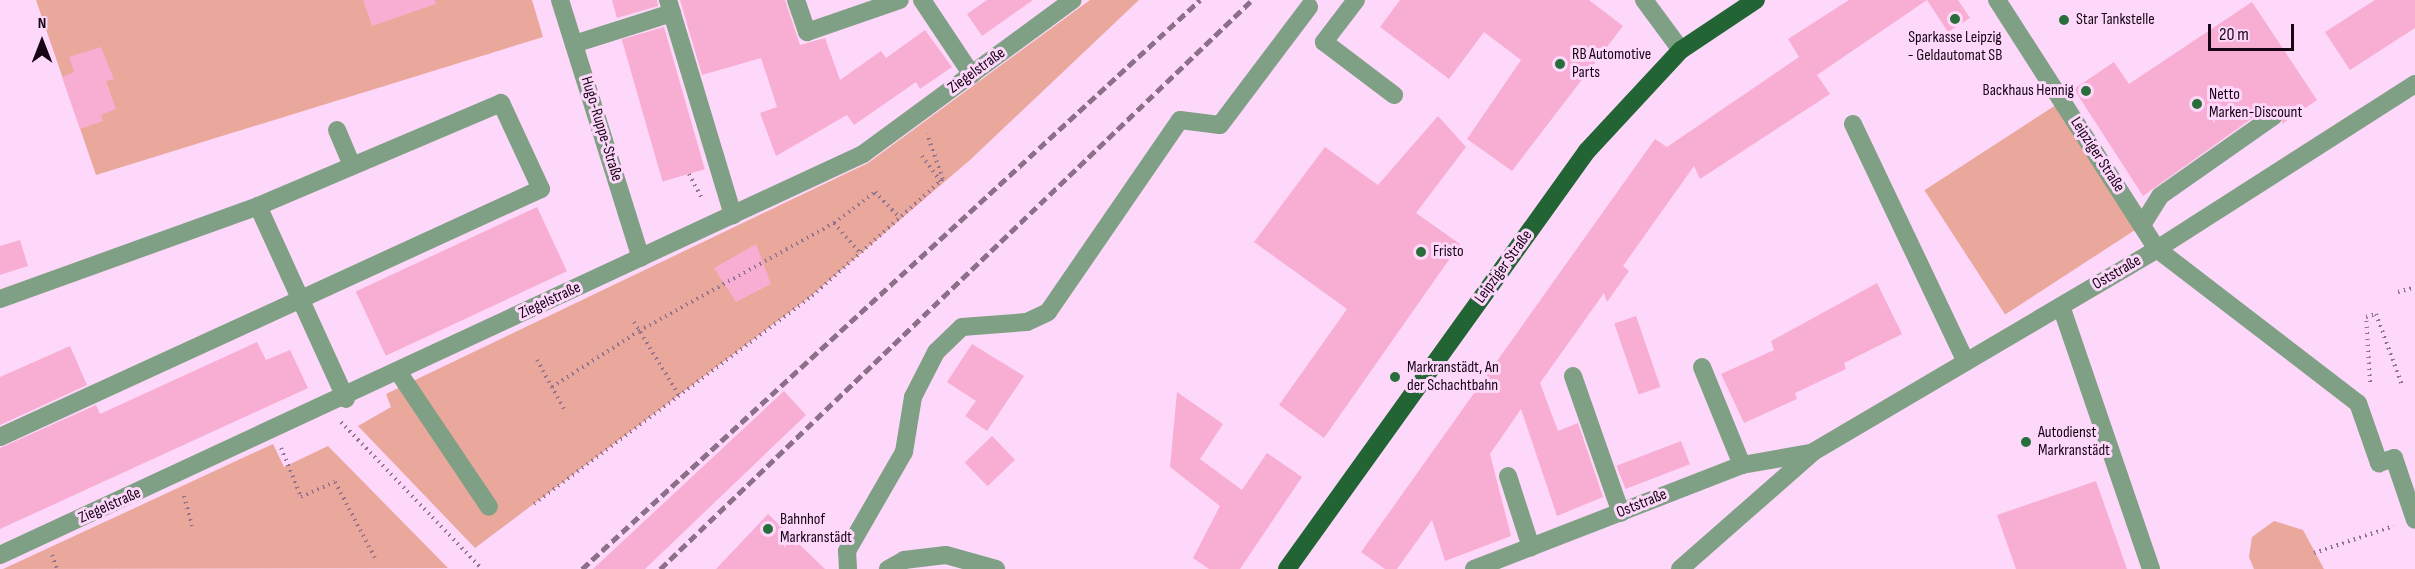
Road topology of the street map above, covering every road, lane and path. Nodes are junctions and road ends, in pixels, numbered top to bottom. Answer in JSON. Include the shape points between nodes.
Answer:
{"nodes":[{"id":1,"x":560,"y":0,"type":"edge"},
{"id":2,"x":796,"y":0,"type":"edge"},
{"id":3,"x":900,"y":0,"type":"edge"},
{"id":4,"x":1073,"y":0,"type":"edge"},
{"id":5,"x":1356,"y":0,"type":"edge"},
{"id":6,"x":1644,"y":0,"type":"edge"},
{"id":7,"x":1756,"y":0,"type":"edge"},
{"id":8,"x":1997,"y":0,"type":"edge"},
{"id":9,"x":924,"y":1,"type":"edge"},
{"id":10,"x":670,"y":6,"type":"edge"},
{"id":11,"x":1310,"y":7,"type":"dead end"},
{"id":12,"x":574,"y":44,"type":"junction"},
{"id":13,"x":1681,"y":50,"type":"junction"},
{"id":14,"x":972,"y":75,"type":"junction"},
{"id":15,"x":2415,"y":84,"type":"edge"},
{"id":16,"x":1394,"y":95,"type":"dead end"},
{"id":17,"x":918,"y":114,"type":"junction"},
{"id":18,"x":2274,"y":116,"type":"dead end"},
{"id":19,"x":1853,"y":124,"type":"dead end"},
{"id":20,"x":337,"y":130,"type":"dead end"},
{"id":21,"x":922,"y":156,"type":"dead end"},
{"id":22,"x":352,"y":165,"type":"junction"},
{"id":23,"x":940,"y":182,"type":"junction"},
{"id":24,"x":258,"y":206,"type":"junction"},
{"id":25,"x":733,"y":215,"type":"junction"},
{"id":26,"x":900,"y":218,"type":"junction"},
{"id":27,"x":834,"y":223,"type":"junction"},
{"id":28,"x":2142,"y":225,"type":"junction"},
{"id":29,"x":2157,"y":249,"type":"junction"},
{"id":30,"x":860,"y":253,"type":"junction"},
{"id":31,"x":641,"y":258,"type":"junction"},
{"id":32,"x":2415,"y":287,"type":"edge"},
{"id":33,"x":2398,"y":292,"type":"dead end"},
{"id":34,"x":0,"y":299,"type":"edge"},
{"id":35,"x":302,"y":302,"type":"junction"},
{"id":36,"x":2061,"y":306,"type":"junction"},
{"id":37,"x":634,"y":322,"type":"dead end"},
{"id":38,"x":639,"y":331,"type":"junction"},
{"id":39,"x":537,"y":360,"type":"dead end"},
{"id":40,"x":1966,"y":362,"type":"junction"},
{"id":41,"x":1702,"y":367,"type":"dead end"},
{"id":42,"x":399,"y":373,"type":"junction"},
{"id":43,"x":1573,"y":376,"type":"dead end"},
{"id":44,"x":2402,"y":385,"type":"dead end"},
{"id":45,"x":552,"y":387,"type":"junction"},
{"id":46,"x":680,"y":397,"type":"junction"},
{"id":47,"x":346,"y":399,"type":"junction"},
{"id":48,"x":2358,"y":403,"type":"junction"},
{"id":49,"x":564,"y":409,"type":"dead end"},
{"id":50,"x":349,"y":430,"type":"dead end"},
{"id":51,"x":274,"y":431,"type":"junction"},
{"id":52,"x":0,"y":437,"type":"edge"},
{"id":53,"x":1813,"y":452,"type":"junction"},
{"id":54,"x":1742,"y":465,"type":"junction"},
{"id":55,"x":177,"y":475,"type":"junction"},
{"id":56,"x":1508,"y":476,"type":"dead end"},
{"id":57,"x":534,"y":504,"type":"dead end"},
{"id":58,"x":489,"y":507,"type":"dead end"},
{"id":59,"x":1621,"y":513,"type":"junction"},
{"id":60,"x":2415,"y":519,"type":"edge"},
{"id":61,"x":192,"y":526,"type":"dead end"},
{"id":62,"x":1531,"y":547,"type":"junction"},
{"id":63,"x":2313,"y":553,"type":"dead end"},
{"id":64,"x":0,"y":555,"type":"edge"},
{"id":65,"x":377,"y":562,"type":"dead end"},
{"id":66,"x":1507,"y":564,"type":"edge"},
{"id":67,"x":989,"y":567,"type":"edge"},
{"id":68,"x":482,"y":569,"type":"edge"},
{"id":69,"x":848,"y":569,"type":"edge"},
{"id":70,"x":888,"y":569,"type":"edge"},
{"id":71,"x":1287,"y":569,"type":"edge"},
{"id":72,"x":1474,"y":569,"type":"edge"},
{"id":73,"x":1680,"y":569,"type":"edge"},
{"id":74,"x":2151,"y":569,"type":"edge"}],
"edges":[{"from":1,"to":12,"type":"street","name":"Hugo-Ruppe-Straße"},
{"from":2,"to":3,"type":"street","via":[[807,32]]},
{"from":4,"to":14,"type":"street","name":"Ziegelstraße"},
{"from":5,"to":16,"type":"street","via":[[1324,42]]},
{"from":6,"to":13,"type":"street"},
{"from":7,"to":13,"type":"main road","name":"Leipziger Straße"},
{"from":8,"to":28,"type":"street","name":"Leipziger Straße"},
{"from":9,"to":14,"type":"street"},
{"from":10,"to":12,"type":"street"},
{"from":10,"to":25,"type":"street"},
{"from":11,"to":69,"type":"street","via":[[1221,125],[1180,120],[1048,312],[1028,322],[962,327],[936,352],[913,397],[904,452],[847,551]]},
{"from":12,"to":31,"type":"street","name":"Hugo-Ruppe-Straße"},
{"from":13,"to":71,"type":"main road","name":"Leipziger Straße","via":[[1587,152]]},
{"from":14,"to":17,"type":"street","name":"Ziegelstraße"},
{"from":15,"to":29,"type":"street","name":"Oststraße"},
{"from":17,"to":23,"type":"path","via":[[945,173]]},
{"from":17,"to":25,"type":"street","name":"Ziegelstraße","via":[[863,154]]},
{"from":18,"to":28,"type":"street","via":[[2160,196]]},
{"from":19,"to":40,"type":"street"},
{"from":20,"to":22,"type":"street"},
{"from":21,"to":23,"type":"path"},
{"from":22,"to":24,"type":"street"},
{"from":22,"to":35,"type":"street","via":[[501,103],[541,189]]},
{"from":23,"to":26,"type":"path"},
{"from":24,"to":34,"type":"street"},
{"from":24,"to":35,"type":"street"},
{"from":25,"to":31,"type":"street","name":"Ziegelstraße"},
{"from":26,"to":27,"type":"path","via":[[875,192]]},
{"from":26,"to":30,"type":"path"},
{"from":27,"to":30,"type":"path"},
{"from":27,"to":38,"type":"path"},
{"from":28,"to":29,"type":"street","name":"Leipziger Straße"},
{"from":29,"to":36,"type":"street","name":"Oststraße"},
{"from":29,"to":48,"type":"street"},
{"from":30,"to":46,"type":"path"},
{"from":31,"to":42,"type":"street","name":"Ziegelstraße"},
{"from":32,"to":33,"type":"path"},
{"from":35,"to":47,"type":"street"},
{"from":35,"to":52,"type":"street"},
{"from":36,"to":40,"type":"street","name":"Oststraße"},
{"from":36,"to":74,"type":"street"},
{"from":37,"to":38,"type":"path"},
{"from":38,"to":45,"type":"path"},
{"from":38,"to":46,"type":"path"},
{"from":39,"to":45,"type":"path"},
{"from":40,"to":53,"type":"street","name":"Oststraße"},
{"from":41,"to":54,"type":"street"},
{"from":42,"to":47,"type":"street","name":"Ziegelstraße"},
{"from":42,"to":58,"type":"street"},
{"from":43,"to":59,"type":"street"},
{"from":44,"to":48,"type":"path","via":[[2376,314],[2366,317],[2370,396]]},
{"from":45,"to":49,"type":"path"},
{"from":46,"to":57,"type":"path"},
{"from":47,"to":51,"type":"street","name":"Ziegelstraße"},
{"from":48,"to":60,"type":"street","via":[[2379,463],[2394,459]]},
{"from":50,"to":68,"type":"path"},
{"from":51,"to":55,"type":"street","name":"Ziegelstraße"},
{"from":51,"to":65,"type":"path","via":[[301,497],[335,483]]},
{"from":53,"to":54,"type":"street","name":"Oststraße"},
{"from":53,"to":73,"type":"street","name":"Oststraße"},
{"from":54,"to":59,"type":"street","name":"Oststraße"},
{"from":55,"to":61,"type":"path"},
{"from":55,"to":64,"type":"street","name":"Ziegelstraße"},
{"from":56,"to":62,"type":"street"},
{"from":59,"to":62,"type":"street","name":"Oststraße"},
{"from":60,"to":63,"type":"path"},
{"from":62,"to":66,"type":"street","name":"Oststraße"},
{"from":66,"to":72,"type":"street","name":"Oststraße"},
{"from":67,"to":70,"type":"street","via":[[946,555],[904,560]]}]}
